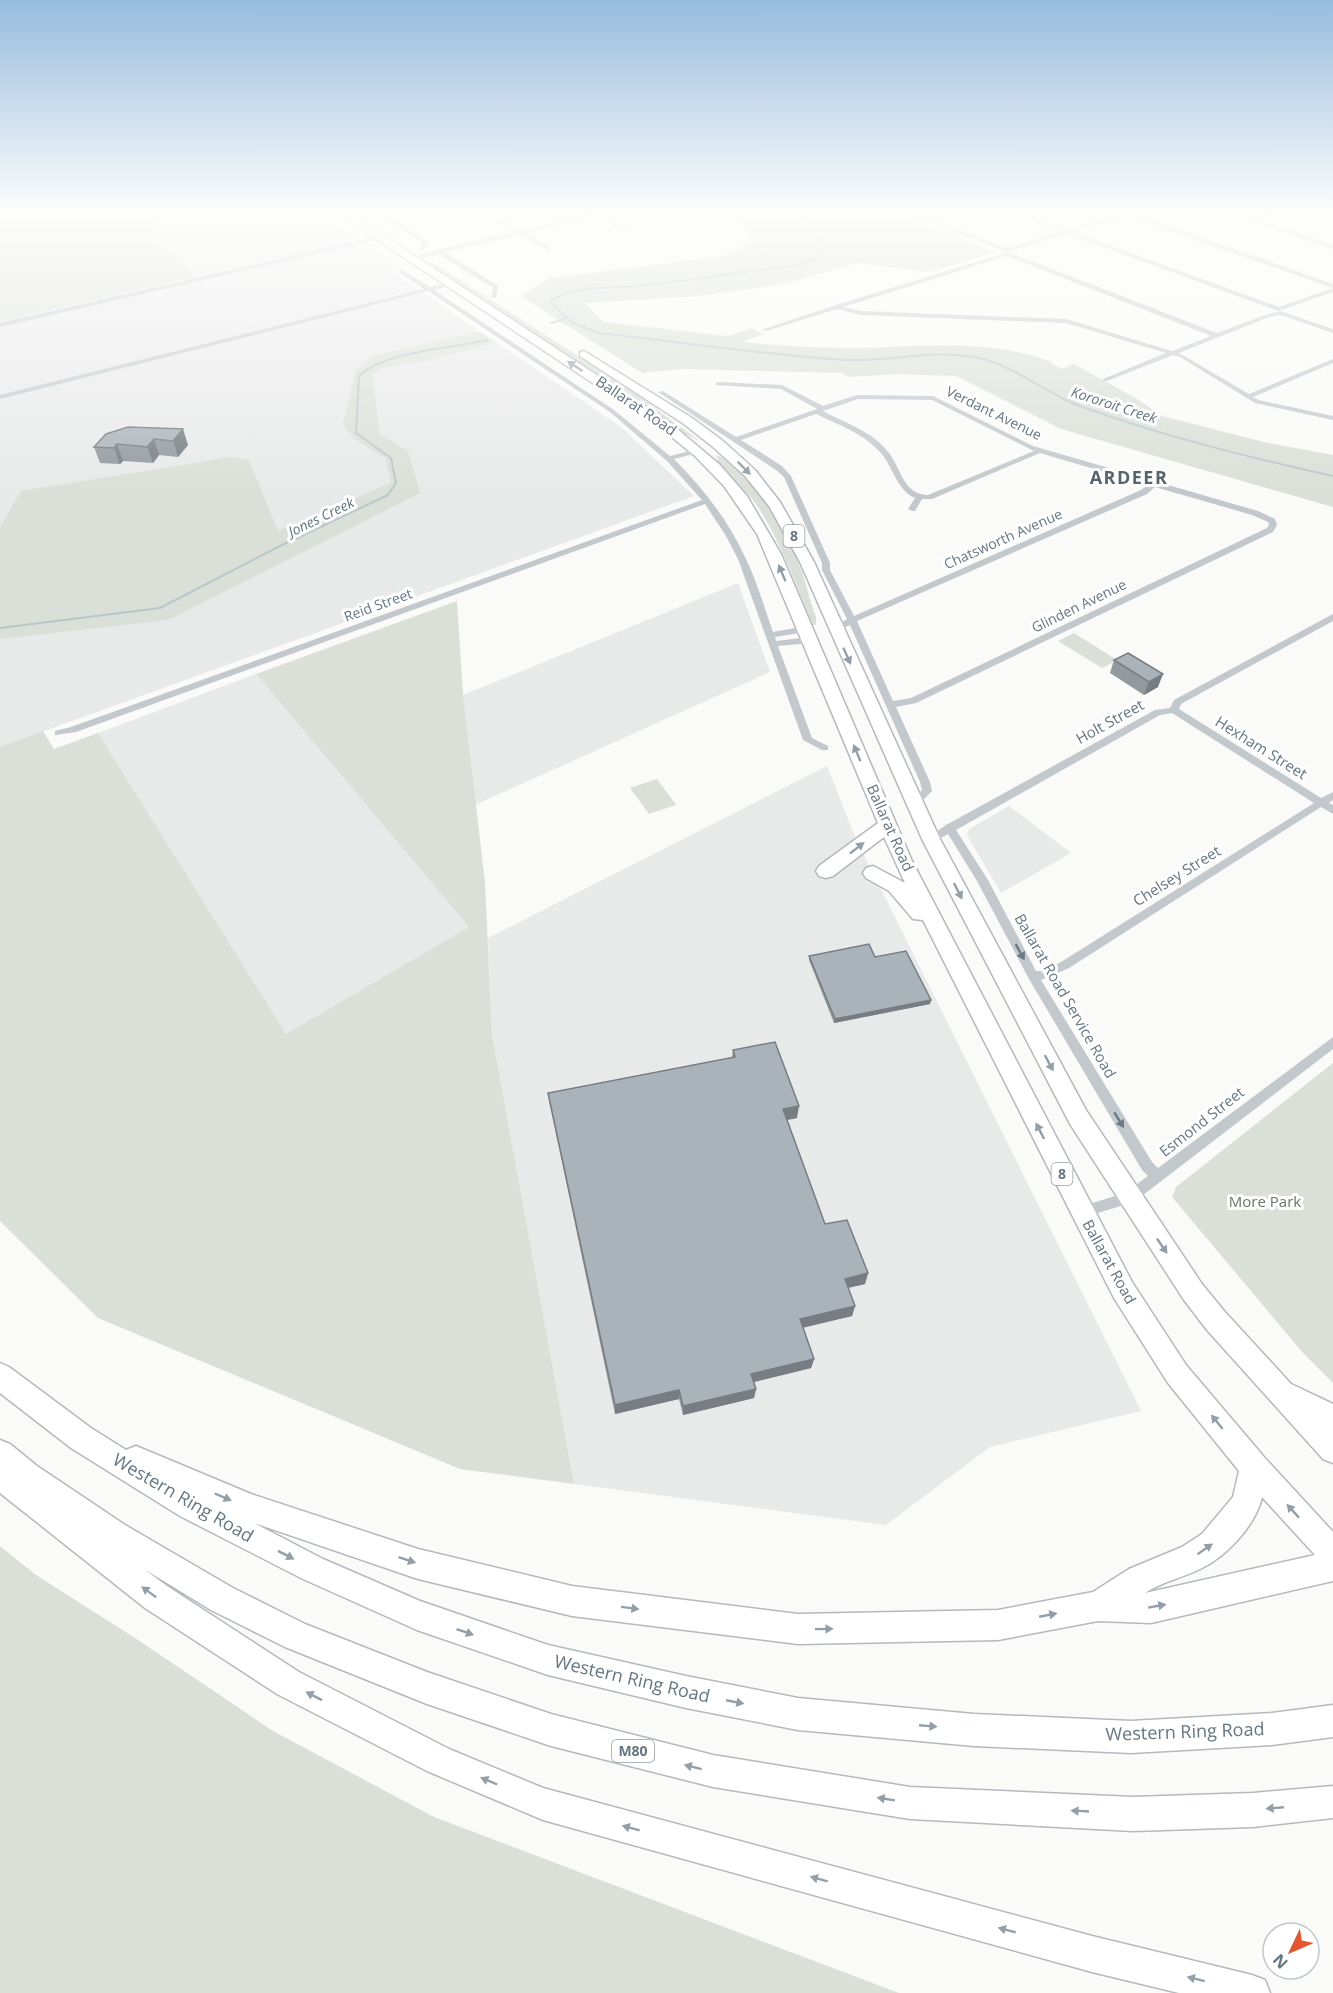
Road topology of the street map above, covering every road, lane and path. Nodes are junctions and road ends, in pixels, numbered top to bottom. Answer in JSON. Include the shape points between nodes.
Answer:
{"nodes":[{"id":1,"x":83,"y":306,"type":"edge"},
{"id":2,"x":364,"y":306,"type":"edge"},
{"id":3,"x":452,"y":306,"type":"edge"},
{"id":4,"x":483,"y":306,"type":"edge"},
{"id":5,"x":837,"y":306,"type":"joint"},
{"id":6,"x":1143,"y":306,"type":"edge"},
{"id":7,"x":1267,"y":306,"type":"edge"},
{"id":8,"x":1292,"y":306,"type":"edge"},
{"id":9,"x":1281,"y":311,"type":"junction"},
{"id":10,"x":0,"y":325,"type":"edge"},
{"id":11,"x":542,"y":327,"type":"dead end"},
{"id":12,"x":764,"y":330,"type":"dead end"},
{"id":13,"x":1333,"y":331,"type":"edge"},
{"id":14,"x":1218,"y":336,"type":"junction"},
{"id":15,"x":1174,"y":353,"type":"junction"},
{"id":16,"x":1333,"y":361,"type":"edge"},
{"id":17,"x":1105,"y":380,"type":"dead end"},
{"id":18,"x":718,"y":384,"type":"dead end"},
{"id":19,"x":661,"y":392,"type":"dead end"},
{"id":20,"x":0,"y":397,"type":"edge"},
{"id":21,"x":1249,"y":398,"type":"junction"},
{"id":22,"x":820,"y":410,"type":"junction"},
{"id":23,"x":1333,"y":418,"type":"edge"},
{"id":24,"x":737,"y":439,"type":"junction"},
{"id":25,"x":718,"y":444,"type":"junction"},
{"id":26,"x":698,"y":450,"type":"junction"},
{"id":27,"x":1039,"y":451,"type":"junction"},
{"id":28,"x":669,"y":458,"type":"junction"},
{"id":29,"x":1154,"y":484,"type":"junction"},
{"id":30,"x":919,"y":498,"type":"junction"},
{"id":31,"x":706,"y":501,"type":"junction"},
{"id":32,"x":912,"y":509,"type":"dead end"},
{"id":33,"x":1272,"y":521,"type":"joint"},
{"id":34,"x":820,"y":549,"type":"junction"},
{"id":35,"x":806,"y":561,"type":"junction"},
{"id":36,"x":826,"y":570,"type":"junction"},
{"id":37,"x":1333,"y":617,"type":"edge"},
{"id":38,"x":854,"y":618,"type":"junction"},
{"id":39,"x":834,"y":626,"type":"junction"},
{"id":40,"x":808,"y":635,"type":"junction"},
{"id":41,"x":772,"y":640,"type":"junction"},
{"id":42,"x":889,"y":705,"type":"junction"},
{"id":43,"x":1174,"y":710,"type":"junction"},
{"id":44,"x":58,"y":733,"type":"dead end"},
{"id":45,"x":825,"y":748,"type":"dead end"},
{"id":46,"x":1333,"y":795,"type":"edge"},
{"id":47,"x":914,"y":803,"type":"junction"},
{"id":48,"x":1321,"y":803,"type":"junction"},
{"id":49,"x":1333,"y":810,"type":"edge"},
{"id":50,"x":887,"y":825,"type":"junction"},
{"id":51,"x":950,"y":828,"type":"junction"},
{"id":52,"x":931,"y":838,"type":"junction"},
{"id":53,"x":826,"y":871,"type":"dead end"},
{"id":54,"x":873,"y":873,"type":"dead end"},
{"id":55,"x":948,"y":950,"type":"junction"},
{"id":56,"x":1033,"y":976,"type":"junction"},
{"id":57,"x":1333,"y":1042,"type":"edge"},
{"id":58,"x":1158,"y":1176,"type":"junction"},
{"id":59,"x":1129,"y":1197,"type":"junction"},
{"id":60,"x":1082,"y":1212,"type":"junction"},
{"id":61,"x":11,"y":1385,"type":"edge"},
{"id":62,"x":1277,"y":1390,"type":"junction"},
{"id":63,"x":1333,"y":1418,"type":"edge"},
{"id":64,"x":1333,"y":1449,"type":"edge"},
{"id":65,"x":0,"y":1454,"type":"edge"},
{"id":66,"x":1254,"y":1467,"type":"junction"},
{"id":67,"x":0,"y":1475,"type":"edge"},
{"id":68,"x":1333,"y":1554,"type":"edge"},
{"id":69,"x":1333,"y":1566,"type":"edge"},
{"id":70,"x":1098,"y":1606,"type":"junction"},
{"id":71,"x":1333,"y":1721,"type":"edge"},
{"id":72,"x":1333,"y":1802,"type":"edge"},
{"id":73,"x":1252,"y":1993,"type":"edge"}],
"edges":[{"from":1,"to":10,"type":"street"},
{"from":2,"to":20,"type":"street"},
{"from":3,"to":28,"type":"street","name":"Ballarat Road","via":[[612,411]]},
{"from":26,"to":4,"type":"highway","name":"Ballarat Road","number":"8","one_way":true},
{"from":5,"to":12,"type":"street"},
{"from":5,"to":15,"type":"street","via":[[854,313],[1061,320]]},
{"from":6,"to":14,"type":"street"},
{"from":7,"to":9,"type":"street"},
{"from":8,"to":9,"type":"street"},
{"from":9,"to":13,"type":"street"},
{"from":9,"to":14,"type":"street"},
{"from":11,"to":25,"type":"highway","name":"Ballarat Road","number":"8"},
{"from":14,"to":15,"type":"street"},
{"from":15,"to":17,"type":"street"},
{"from":15,"to":21,"type":"street"},
{"from":16,"to":21,"type":"street"},
{"from":18,"to":22,"type":"street","via":[[783,387]]},
{"from":19,"to":24,"type":"street","name":"Ballarat Road"},
{"from":21,"to":23,"type":"street"},
{"from":22,"to":24,"type":"street","name":"Verdant Avenue"},
{"from":22,"to":27,"type":"street","name":"Verdant Avenue","via":[[857,397],[933,398]]},
{"from":22,"to":30,"type":"street","via":[[882,448],[910,494]]},
{"from":24,"to":34,"type":"street","name":"Ballarat Road","via":[[787,476]]},
{"from":25,"to":26,"type":"highway"},
{"from":25,"to":35,"type":"highway","name":"Ballarat Road","number":"8","one_way":true,"via":[[750,473],[775,505]]},
{"from":26,"to":28,"type":"street"},
{"from":40,"to":26,"type":"highway","name":"Ballarat Road","number":"8","one_way":true,"via":[[753,512]]},
{"from":27,"to":29,"type":"street","name":"Verdant Avenue"},
{"from":27,"to":30,"type":"street"},
{"from":28,"to":31,"type":"street","name":"Ballarat Road"},
{"from":29,"to":33,"type":"street","name":"Verdant Avenue"},
{"from":29,"to":38,"type":"street","name":"Chatsworth Avenue","via":[[1144,492]]},
{"from":30,"to":32,"type":"street"},
{"from":31,"to":41,"type":"street","name":"Ballarat Road","via":[[733,538]]},
{"from":31,"to":44,"type":"street","name":"Reid Street"},
{"from":33,"to":42,"type":"street","name":"Glinden Avenue","via":[[1270,530],[913,700]]},
{"from":34,"to":35,"type":"highway"},
{"from":34,"to":36,"type":"street","name":"Ballarat Road"},
{"from":35,"to":36,"type":"highway"},
{"from":35,"to":39,"type":"highway","name":"Ballarat Road","number":"8"},
{"from":36,"to":38,"type":"street","name":"Ballarat Road"},
{"from":37,"to":43,"type":"street","name":"Holt Street","via":[[1177,702]]},
{"from":38,"to":39,"type":"street","name":"Chatsworth Avenue"},
{"from":38,"to":42,"type":"street","name":"Ballarat Road"},
{"from":39,"to":40,"type":"highway"},
{"from":39,"to":47,"type":"highway","name":"Ballarat Road","number":"8","one_way":true},
{"from":40,"to":41,"type":"street"},
{"from":50,"to":40,"type":"highway","name":"Ballarat Road","number":"8","one_way":true},
{"from":41,"to":45,"type":"street","name":"Ballarat Road","via":[[808,740]]},
{"from":42,"to":47,"type":"street","name":"Ballarat Road","via":[[925,782],[927,791]]},
{"from":43,"to":48,"type":"street","name":"Hexham Street"},
{"from":43,"to":51,"type":"street","name":"Holt Street","via":[[1158,712]]},
{"from":46,"to":48,"type":"street","name":"Chelsey Street"},
{"from":47,"to":52,"type":"highway","name":"Ballarat Road","number":"8"},
{"from":48,"to":49,"type":"street","name":"Hexham Street"},
{"from":48,"to":56,"type":"street","name":"Chelsey Street","via":[[1065,965]]},
{"from":53,"to":50,"type":"highway","one_way":true},
{"from":50,"to":55,"type":"highway","name":"Ballarat Road","number":"8"},
{"from":51,"to":52,"type":"street","name":"Holt Street"},
{"from":51,"to":56,"type":"street","name":"Ballarat Road Service Road","one_way":true},
{"from":52,"to":59,"type":"highway","name":"Ballarat Road","number":"8","one_way":true,"via":[[1078,1118]]},
{"from":54,"to":55,"type":"highway","via":[[896,886]]},
{"from":60,"to":55,"type":"highway","name":"Ballarat Road","number":"8","one_way":true},
{"from":56,"to":58,"type":"street","name":"Ballarat Road Service Road","one_way":true,"via":[[1147,1166]]},
{"from":57,"to":58,"type":"street","name":"Esmond Street"},
{"from":58,"to":59,"type":"street","name":"Esmond Street"},
{"from":59,"to":60,"type":"street","name":"Esmond Street"},
{"from":59,"to":62,"type":"highway","name":"Ballarat Road","number":"8","one_way":true,"via":[[1215,1321]]},
{"from":66,"to":60,"type":"highway","name":"Ballarat Road","number":"8","one_way":true,"via":[[1177,1374],[1123,1290]]},
{"from":61,"to":70,"type":"highway","one_way":true,"via":[[118,1452],[251,1508],[418,1564],[572,1601],[798,1629],[998,1625]]},
{"from":61,"to":71,"type":"highway","name":"Western Ring Road","one_way":true,"via":[[81,1438],[190,1506],[417,1616],[548,1660],[798,1714],[974,1730],[1131,1737],[1272,1729]]},
{"from":62,"to":63,"type":"highway"},
{"from":62,"to":64,"type":"highway","name":"Ballarat Road","number":"8"},
{"from":72,"to":65,"type":"highway","number":"M80","one_way":true,"via":[[1253,1810],[1133,1814],[910,1803],[712,1772],[551,1730],[427,1689],[296,1636],[222,1599],[115,1534]]},
{"from":68,"to":66,"type":"highway","name":"Ballarat Road","number":"8","one_way":true},
{"from":70,"to":66,"type":"highway","one_way":true,"via":[[1138,1579],[1192,1558],[1212,1544],[1246,1504]]},
{"from":73,"to":67,"type":"highway","one_way":true,"via":[[1092,1954],[543,1804],[438,1760],[288,1683],[156,1598]]},
{"from":70,"to":69,"type":"highway","one_way":true,"via":[[1150,1608]]}]}
